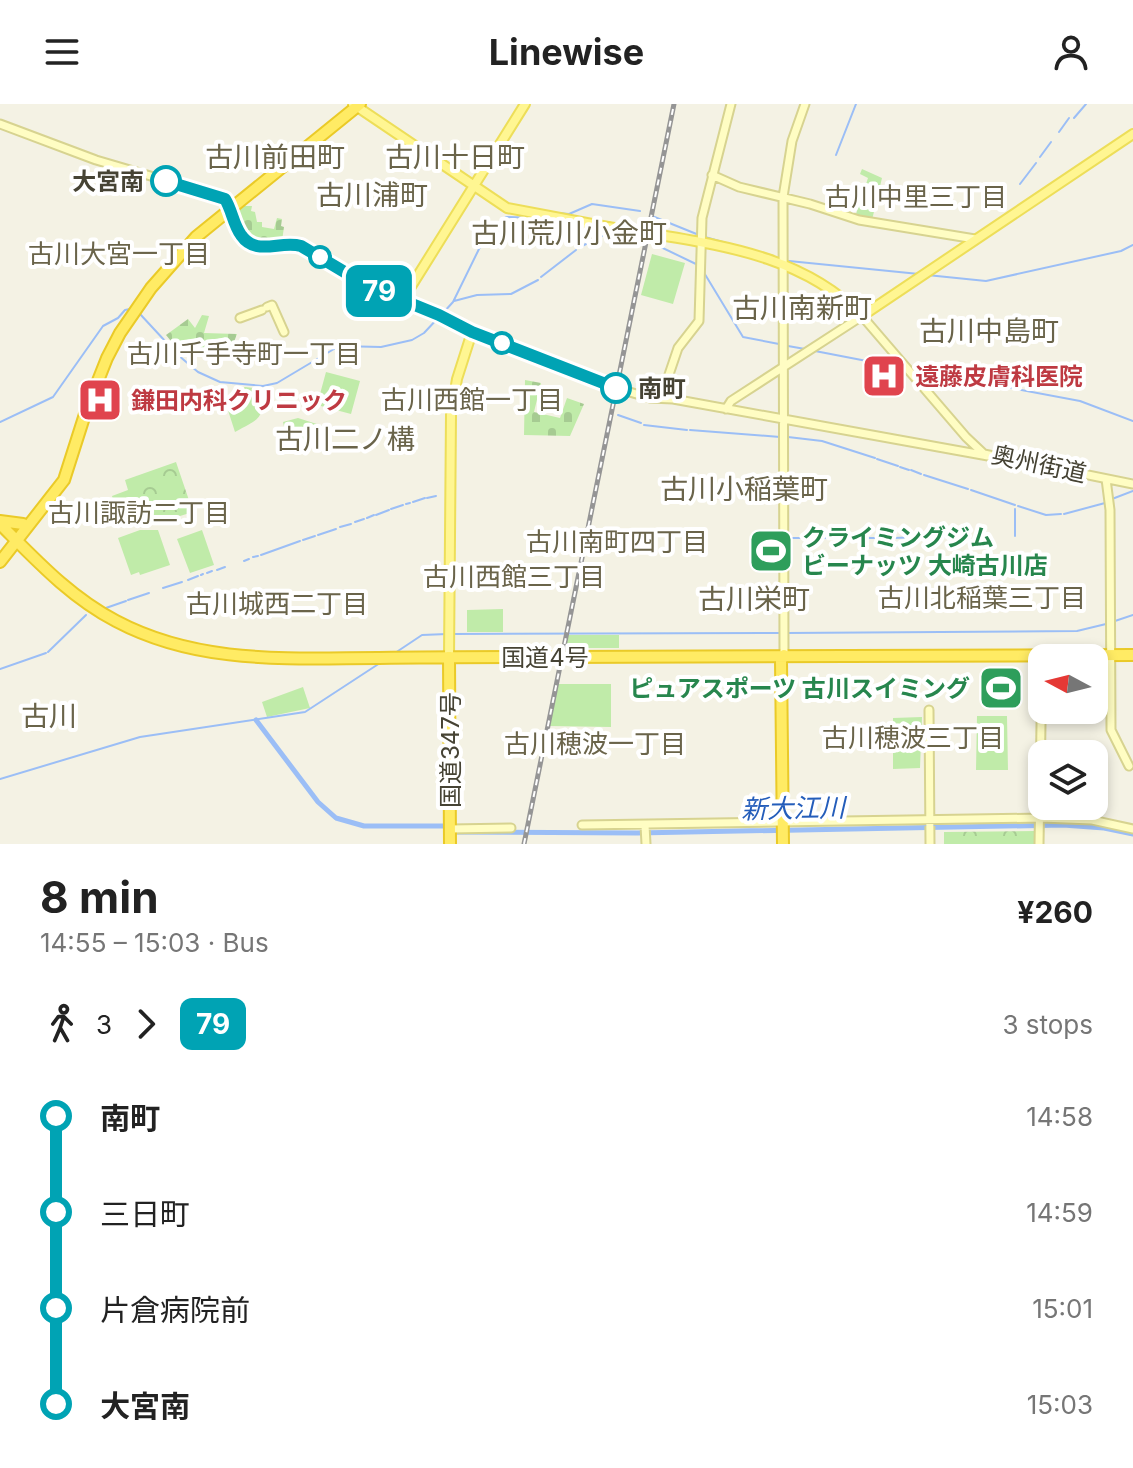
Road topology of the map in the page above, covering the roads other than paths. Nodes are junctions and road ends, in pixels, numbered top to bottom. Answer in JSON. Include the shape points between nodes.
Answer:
{"nodes":[{"id":1,"x":525,"y":104,"type":"edge"},
{"id":2,"x":731,"y":104,"type":"edge"},
{"id":3,"x":805,"y":104,"type":"edge"},
{"id":4,"x":357,"y":105,"type":"edge"},
{"id":5,"x":0,"y":124,"type":"edge"},
{"id":6,"x":1133,"y":134,"type":"edge"},
{"id":7,"x":712,"y":175,"type":"junction"},
{"id":8,"x":474,"y":187,"type":"junction"},
{"id":9,"x":783,"y":197,"type":"junction"},
{"id":10,"x":230,"y":209,"type":"junction"},
{"id":11,"x":975,"y":239,"type":"junction"},
{"id":12,"x":701,"y":242,"type":"junction"},
{"id":13,"x":783,"y":264,"type":"junction"},
{"id":14,"x":402,"y":301,"type":"junction"},
{"id":15,"x":862,"y":316,"type":"junction"},
{"id":16,"x":240,"y":318,"type":"dead end"},
{"id":17,"x":284,"y":332,"type":"dead end"},
{"id":18,"x":472,"y":332,"type":"junction"},
{"id":19,"x":783,"y":368,"type":"junction"},
{"id":20,"x":661,"y":398,"type":"junction"},
{"id":21,"x":726,"y":409,"type":"junction"},
{"id":22,"x":783,"y":419,"type":"junction"},
{"id":23,"x":975,"y":451,"type":"junction"},
{"id":24,"x":69,"y":466,"type":"junction"},
{"id":25,"x":1106,"y":479,"type":"junction"},
{"id":26,"x":1133,"y":484,"type":"edge"},
{"id":27,"x":0,"y":522,"type":"edge"},
{"id":28,"x":23,"y":524,"type":"junction"},
{"id":29,"x":0,"y":531,"type":"edge"},
{"id":30,"x":13,"y":541,"type":"junction"},
{"id":31,"x":0,"y":559,"type":"edge"},
{"id":32,"x":1108,"y":657,"type":"edge"},
{"id":33,"x":1111,"y":657,"type":"junction"},
{"id":34,"x":1133,"y":657,"type":"edge"},
{"id":35,"x":449,"y":659,"type":"junction"},
{"id":36,"x":784,"y":659,"type":"junction"},
{"id":37,"x":1028,"y":663,"type":"edge"},
{"id":38,"x":929,"y":710,"type":"dead end"},
{"id":39,"x":1039,"y":724,"type":"edge"},
{"id":40,"x":1129,"y":766,"type":"dead end"},
{"id":41,"x":1040,"y":824,"type":"junction"},
{"id":42,"x":582,"y":825,"type":"dead end"},
{"id":43,"x":930,"y":826,"type":"junction"},
{"id":44,"x":511,"y":828,"type":"dead end"},
{"id":45,"x":450,"y":829,"type":"junction"},
{"id":46,"x":1133,"y":829,"type":"edge"},
{"id":47,"x":784,"y":832,"type":"edge"},
{"id":48,"x":645,"y":834,"type":"edge"},
{"id":49,"x":450,"y":844,"type":"edge"},
{"id":50,"x":930,"y":844,"type":"edge"},
{"id":51,"x":1039,"y":844,"type":"edge"}],
"edges":[{"from":1,"to":8,"type":"main road"},
{"from":2,"to":7,"type":"street"},
{"from":3,"to":9,"type":"street","via":[[790,149]]},
{"from":4,"to":8,"type":"main road"},
{"from":4,"to":10,"type":"highway"},
{"from":5,"to":10,"type":"street","via":[[96,160],[222,197]]},
{"from":6,"to":11,"type":"main road"},
{"from":7,"to":9,"type":"street"},
{"from":7,"to":12,"type":"street"},
{"from":8,"to":12,"type":"main road","bridge":true,"via":[[514,210]]},
{"from":8,"to":14,"type":"main road"},
{"from":9,"to":11,"type":"street","via":[[859,220]]},
{"from":9,"to":13,"type":"street"},
{"from":10,"to":14,"type":"street","via":[[241,235],[252,244],[301,246]]},
{"from":10,"to":24,"type":"highway","via":[[174,260],[133,312],[96,384]]},
{"from":11,"to":15,"type":"main road"},
{"from":12,"to":13,"type":"main road"},
{"from":12,"to":20,"type":"street","via":[[699,321],[678,348]]},
{"from":13,"to":15,"type":"main road","via":[[822,284]]},
{"from":13,"to":19,"type":"street"},
{"from":14,"to":18,"type":"main road"},
{"from":15,"to":19,"type":"street"},
{"from":15,"to":23,"type":"street","name":"奥州街道"},
{"from":16,"to":17,"type":"street","via":[[272,305]]},
{"from":18,"to":20,"type":"street","via":[[604,384]]},
{"from":18,"to":35,"type":"main road","via":[[451,415]]},
{"from":19,"to":21,"type":"street"},
{"from":19,"to":22,"type":"street"},
{"from":20,"to":21,"type":"street"},
{"from":21,"to":22,"type":"street"},
{"from":22,"to":23,"type":"street"},
{"from":22,"to":36,"type":"street"},
{"from":23,"to":25,"type":"street","name":"奥州街道"},
{"from":24,"to":28,"type":"highway"},
{"from":24,"to":30,"type":"highway","via":[[64,480]]},
{"from":25,"to":26,"type":"street","name":"奥州街道"},
{"from":25,"to":33,"type":"street"},
{"from":27,"to":28,"type":"highway"},
{"from":27,"to":30,"type":"highway","name":"国道4号"},
{"from":28,"to":30,"type":"highway"},
{"from":29,"to":30,"type":"highway","name":"国道4号"},
{"from":30,"to":31,"type":"highway"},
{"from":30,"to":35,"type":"highway","name":"国道4号","via":[[88,611],[124,630],[194,654],[246,661]]},
{"from":32,"to":33,"type":"highway","name":"国道4号"},
{"from":33,"to":34,"type":"highway","name":"国道4号"},
{"from":33,"to":36,"type":"highway","name":"国道4号"},
{"from":33,"to":40,"type":"street","via":[[1111,730]]},
{"from":35,"to":36,"type":"highway","name":"国道4号"},
{"from":35,"to":45,"type":"highway","name":"国道347号"},
{"from":36,"to":37,"type":"highway","name":"国道4号"},
{"from":36,"to":47,"type":"highway"},
{"from":38,"to":43,"type":"street"},
{"from":39,"to":41,"type":"street"},
{"from":41,"to":43,"type":"street"},
{"from":41,"to":46,"type":"street","via":[[1092,820]]},
{"from":41,"to":51,"type":"street"},
{"from":42,"to":48,"type":"street"},
{"from":43,"to":47,"type":"street"},
{"from":43,"to":50,"type":"street"},
{"from":44,"to":45,"type":"street"},
{"from":45,"to":49,"type":"highway","name":"国道347号"},
{"from":47,"to":48,"type":"street"}]}
